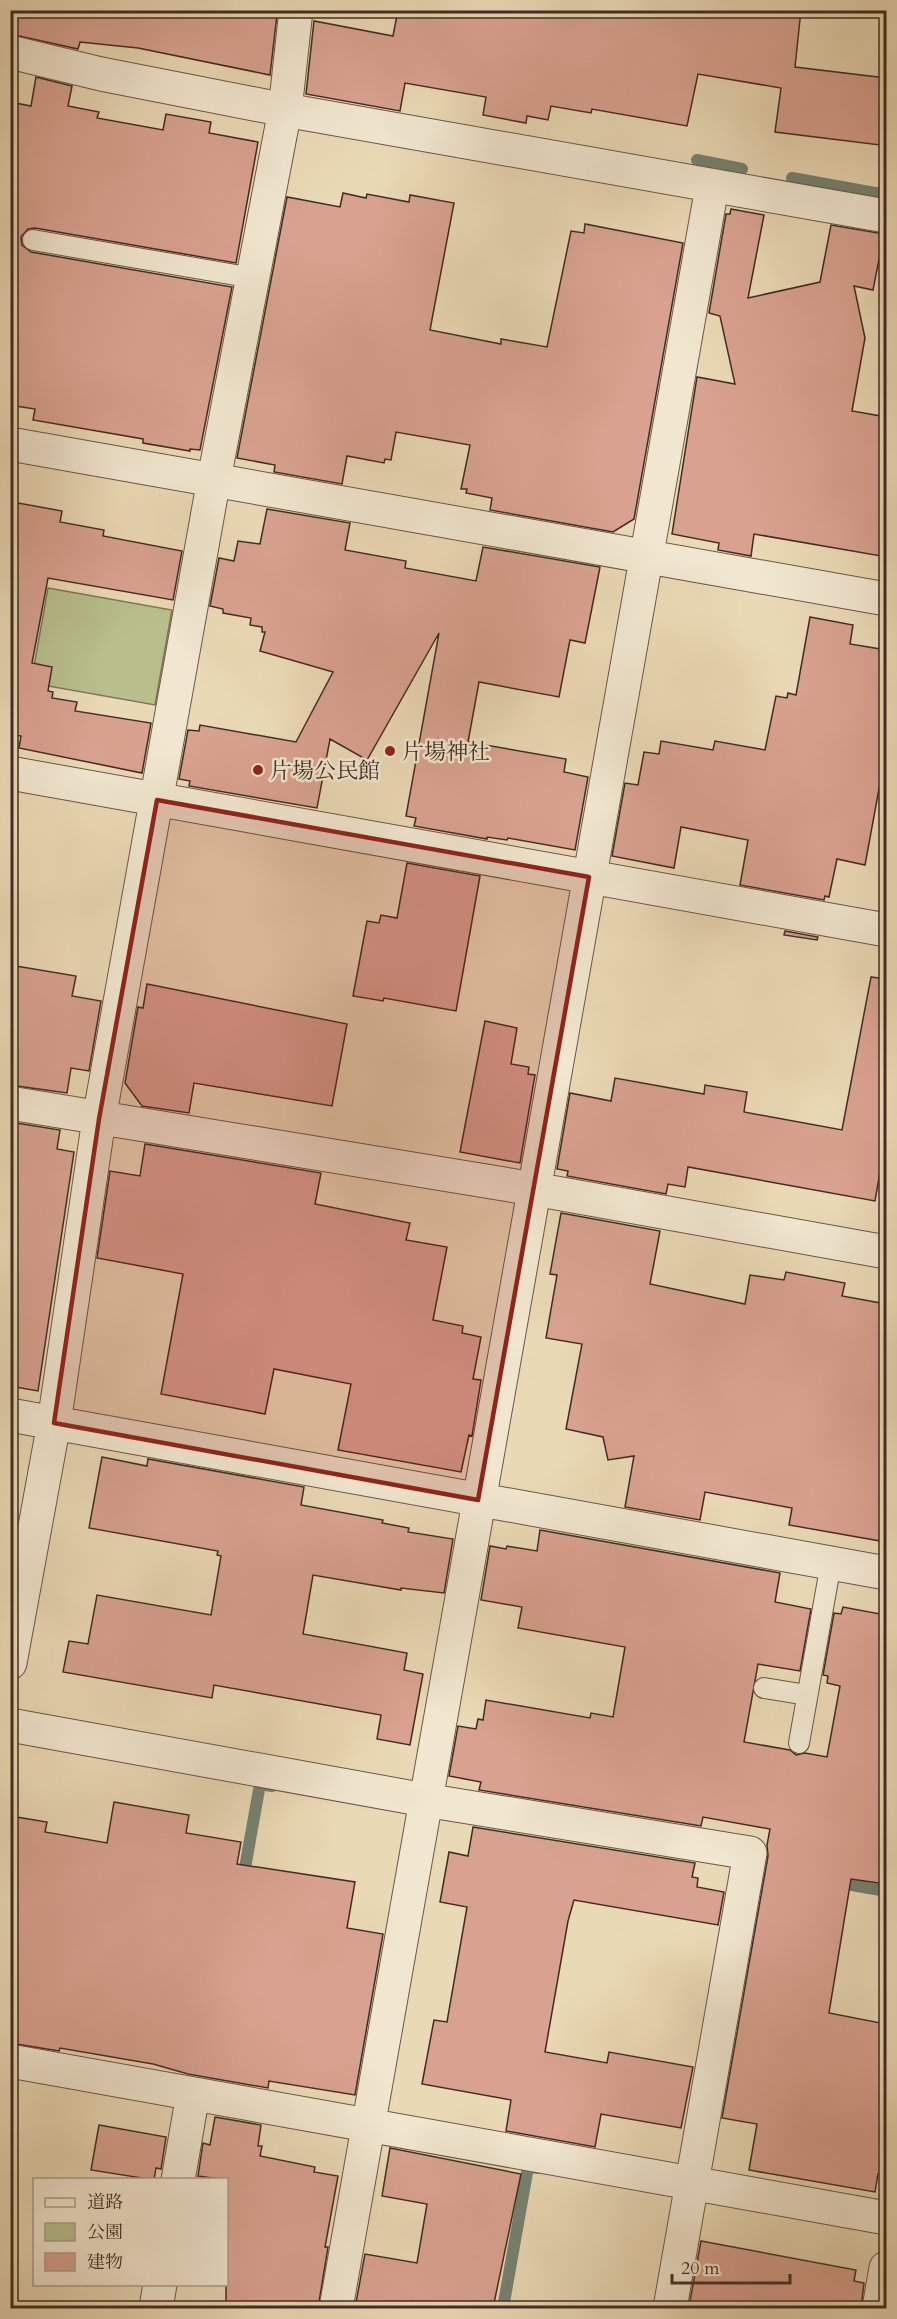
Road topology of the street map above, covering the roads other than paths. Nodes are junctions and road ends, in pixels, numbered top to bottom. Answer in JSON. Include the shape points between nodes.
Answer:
{"nodes":[{"id":1,"x":296,"y":10,"type":"edge"},
{"id":2,"x":10,"y":52,"type":"edge"},
{"id":3,"x":285,"y":110,"type":"junction"},
{"id":4,"x":712,"y":187,"type":"junction"},
{"id":5,"x":886,"y":216,"type":"edge"},
{"id":6,"x":33,"y":240,"type":"dead end"},
{"id":7,"x":253,"y":278,"type":"junction"},
{"id":8,"x":10,"y":444,"type":"edge"},
{"id":9,"x":214,"y":479,"type":"junction"},
{"id":10,"x":646,"y":558,"type":"junction"},
{"id":11,"x":886,"y":599,"type":"edge"},
{"id":12,"x":10,"y":773,"type":"edge"},
{"id":13,"x":157,"y":800,"type":"junction"},
{"id":14,"x":589,"y":878,"type":"junction"},
{"id":15,"x":886,"y":930,"type":"edge"},
{"id":16,"x":10,"y":1103,"type":"edge"},
{"id":17,"x":99,"y":1119,"type":"junction"},
{"id":18,"x":534,"y":1189,"type":"junction"},
{"id":19,"x":886,"y":1251,"type":"edge"},
{"id":20,"x":10,"y":1415,"type":"edge"},
{"id":21,"x":54,"y":1423,"type":"junction"},
{"id":22,"x":478,"y":1500,"type":"junction"},
{"id":23,"x":831,"y":1563,"type":"junction"},
{"id":24,"x":886,"y":1573,"type":"edge"},
{"id":25,"x":10,"y":1663,"type":"edge"},
{"id":26,"x":764,"y":1688,"type":"dead end"},
{"id":27,"x":807,"y":1695,"type":"junction"},
{"id":28,"x":10,"y":1725,"type":"edge"},
{"id":29,"x":799,"y":1743,"type":"dead end"},
{"id":30,"x":426,"y":1800,"type":"junction"},
{"id":31,"x":10,"y":2061,"type":"edge"},
{"id":32,"x":193,"y":2094,"type":"junction"},
{"id":33,"x":368,"y":2125,"type":"junction"},
{"id":34,"x":178,"y":2178,"type":"edge"},
{"id":35,"x":693,"y":2183,"type":"junction"},
{"id":36,"x":886,"y":2218,"type":"edge"},
{"id":37,"x":886,"y":2268,"type":"edge"},
{"id":38,"x":160,"y":2286,"type":"edge"},
{"id":39,"x":156,"y":2308,"type":"edge"},
{"id":40,"x":336,"y":2308,"type":"edge"},
{"id":41,"x":670,"y":2308,"type":"edge"},
{"id":42,"x":879,"y":2308,"type":"edge"}],
"edges":[{"from":1,"to":3,"type":"street"},
{"from":2,"to":3,"type":"street"},
{"from":3,"to":4,"type":"street"},
{"from":3,"to":7,"type":"street"},
{"from":4,"to":5,"type":"street"},
{"from":4,"to":10,"type":"street"},
{"from":6,"to":7,"type":"lane"},
{"from":7,"to":9,"type":"street"},
{"from":8,"to":9,"type":"street"},
{"from":9,"to":10,"type":"street"},
{"from":9,"to":13,"type":"street"},
{"from":10,"to":11,"type":"street"},
{"from":10,"to":14,"type":"street"},
{"from":12,"to":13,"type":"street"},
{"from":13,"to":14,"type":"street"},
{"from":13,"to":17,"type":"street"},
{"from":14,"to":15,"type":"street"},
{"from":14,"to":18,"type":"street"},
{"from":16,"to":17,"type":"street"},
{"from":17,"to":18,"type":"street"},
{"from":17,"to":21,"type":"street"},
{"from":18,"to":19,"type":"street"},
{"from":18,"to":22,"type":"street"},
{"from":20,"to":21,"type":"street"},
{"from":21,"to":22,"type":"street"},
{"from":21,"to":25,"type":"street"},
{"from":22,"to":23,"type":"street"},
{"from":22,"to":30,"type":"street"},
{"from":23,"to":24,"type":"street"},
{"from":23,"to":27,"type":"lane"},
{"from":26,"to":27,"type":"lane"},
{"from":27,"to":29,"type":"lane"},
{"from":28,"to":30,"type":"street"},
{"from":30,"to":33,"type":"street"},
{"from":30,"to":35,"type":"street","via":[[750,1853]]},
{"from":31,"to":32,"type":"street"},
{"from":32,"to":33,"type":"street"},
{"from":32,"to":34,"type":"street"},
{"from":33,"to":35,"type":"street"},
{"from":33,"to":40,"type":"street"},
{"from":35,"to":36,"type":"street"},
{"from":35,"to":41,"type":"street"},
{"from":37,"to":42,"type":"street"},
{"from":38,"to":39,"type":"street"}]}
